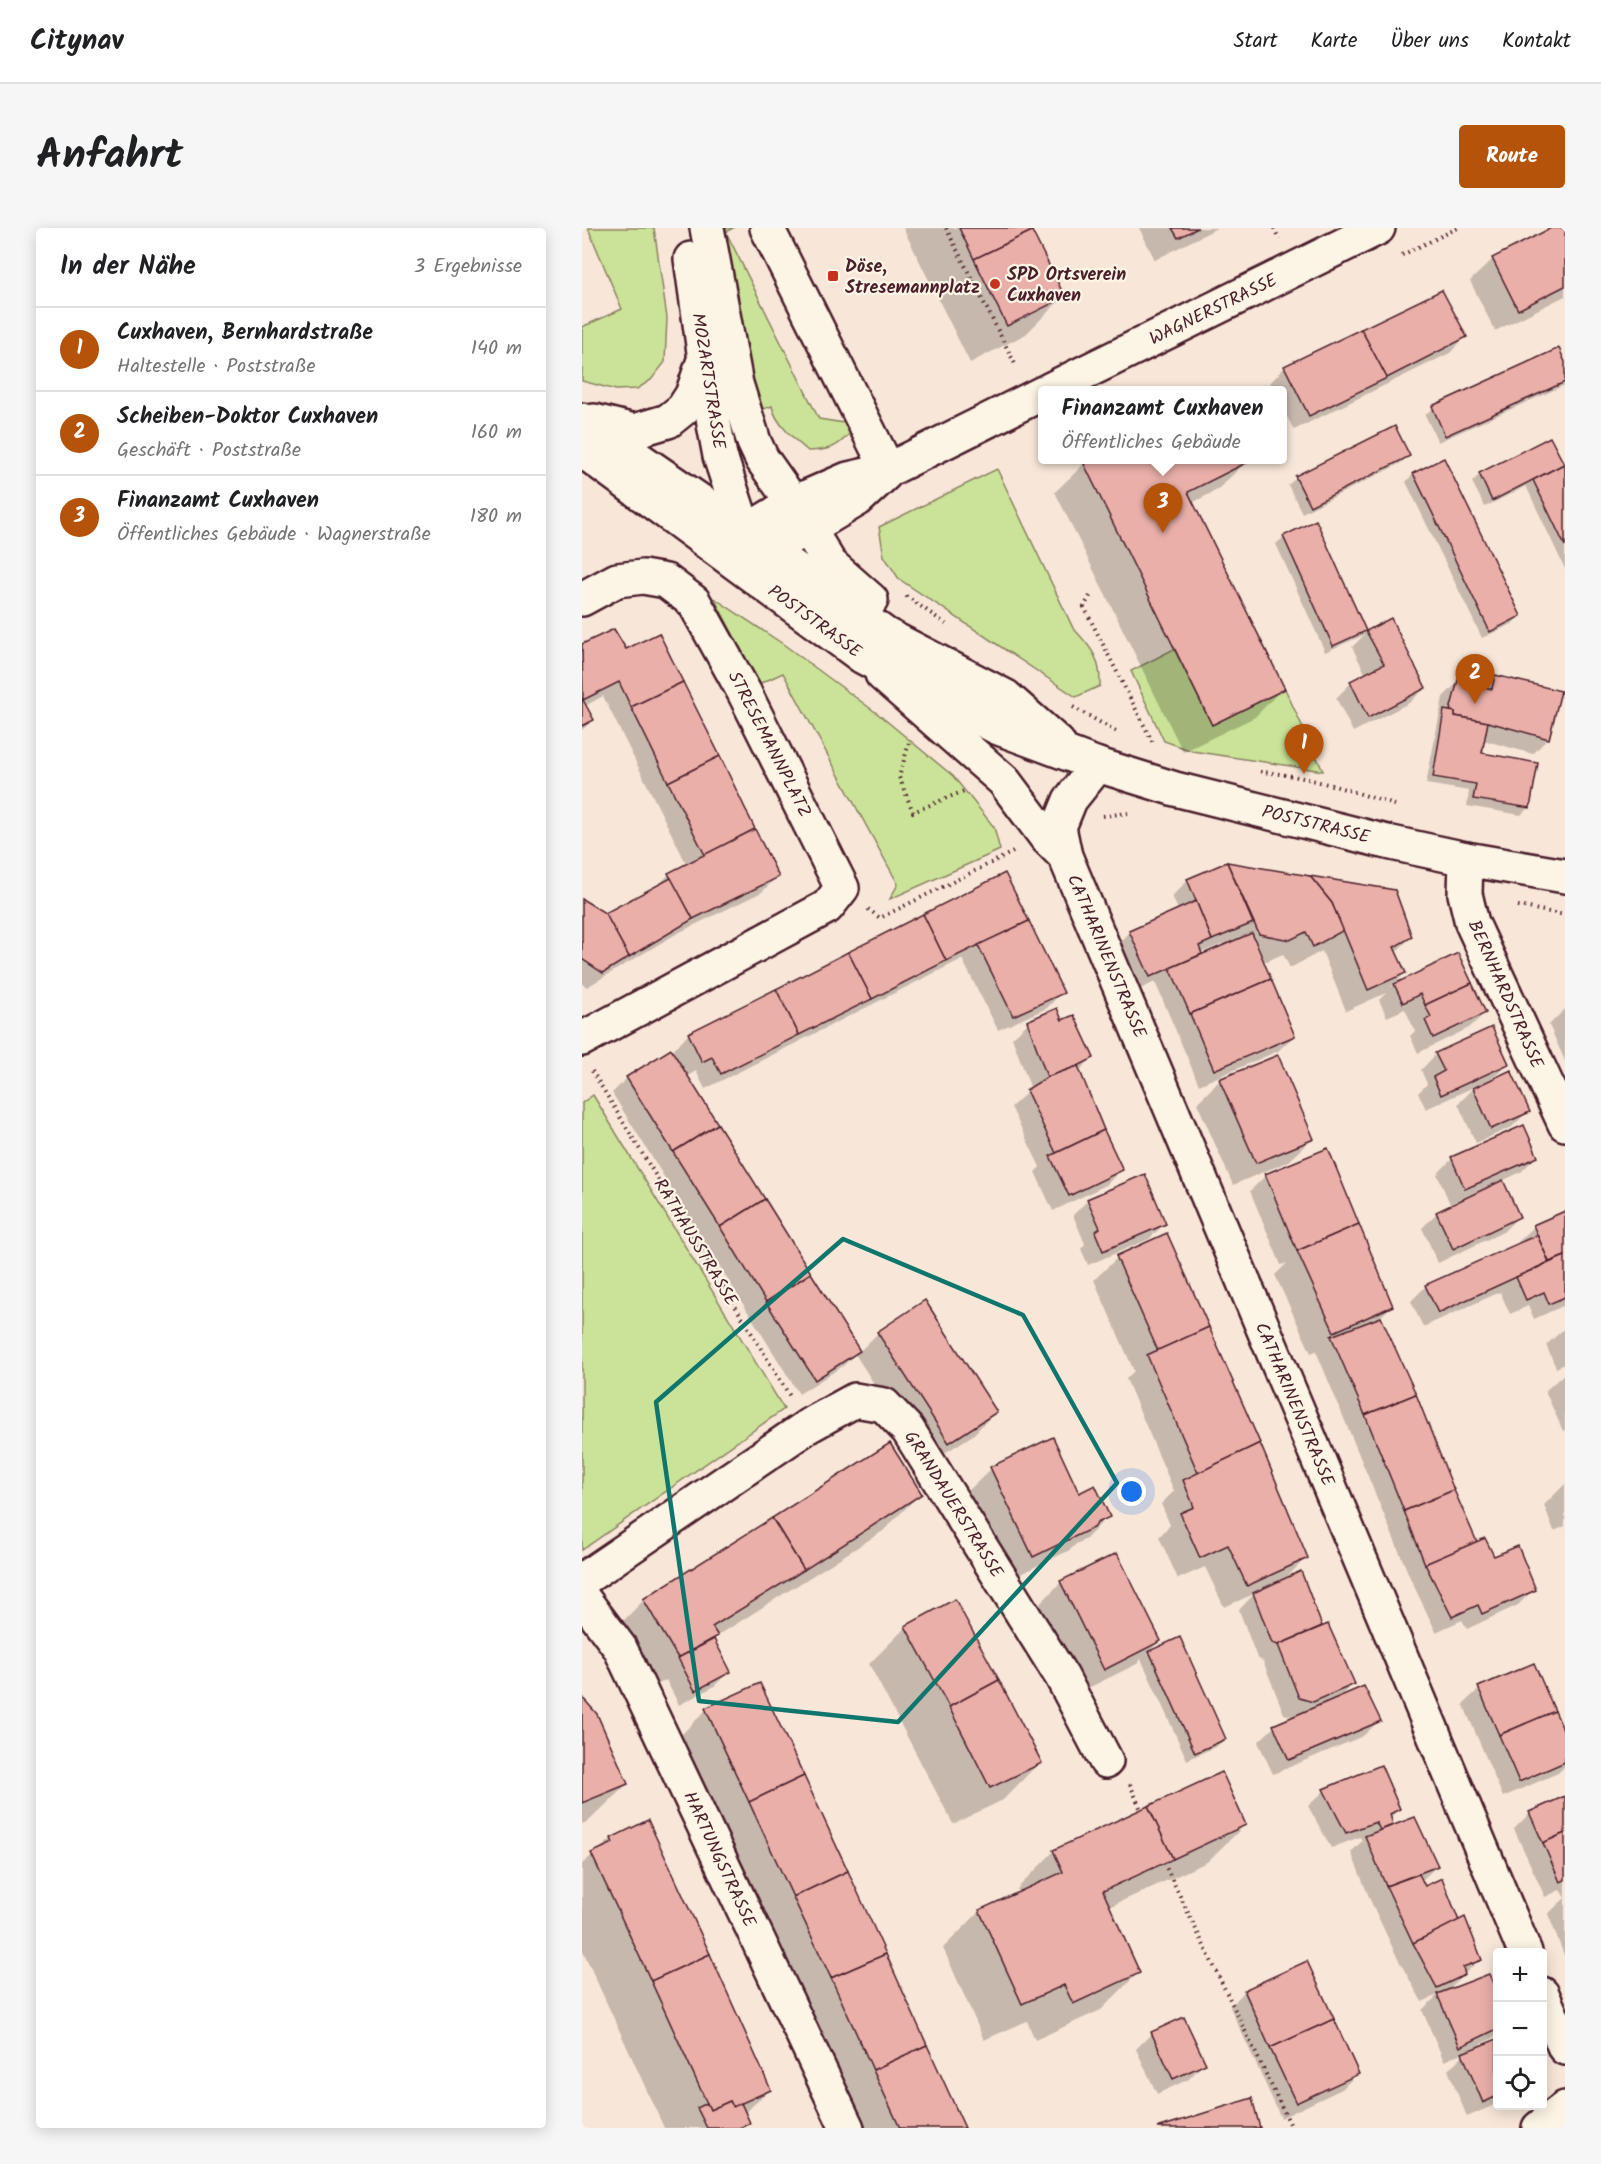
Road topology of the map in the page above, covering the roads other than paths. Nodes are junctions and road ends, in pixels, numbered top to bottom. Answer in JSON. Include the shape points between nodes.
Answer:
{"nodes":[{"id":1,"x":687,"y":228,"type":"edge"},
{"id":2,"x":707,"y":228,"type":"edge"},
{"id":3,"x":767,"y":228,"type":"edge"},
{"id":4,"x":1378,"y":228,"type":"edge"},
{"id":5,"x":705,"y":356,"type":"junction"},
{"id":6,"x":1057,"y":386,"type":"edge"},
{"id":7,"x":1038,"y":395,"type":"edge"},
{"id":8,"x":582,"y":418,"type":"edge"},
{"id":9,"x":582,"y":450,"type":"edge"},
{"id":10,"x":888,"y":470,"type":"junction"},
{"id":11,"x":800,"y":515,"type":"junction"},
{"id":12,"x":745,"y":545,"type":"junction"},
{"id":13,"x":582,"y":599,"type":"edge"},
{"id":14,"x":863,"y":657,"type":"junction"},
{"id":15,"x":1006,"y":697,"type":"junction"},
{"id":16,"x":1084,"y":760,"type":"junction"},
{"id":17,"x":1065,"y":856,"type":"junction"},
{"id":18,"x":1466,"y":859,"type":"junction"},
{"id":19,"x":1565,"y":876,"type":"edge"},
{"id":20,"x":585,"y":1053,"type":"edge"},
{"id":21,"x":1565,"y":1124,"type":"edge"},
{"id":22,"x":582,"y":1580,"type":"edge"},
{"id":23,"x":582,"y":1597,"type":"edge"},
{"id":24,"x":1106,"y":1761,"type":"dead end"},
{"id":25,"x":1523,"y":1948,"type":"edge"},
{"id":26,"x":1545,"y":2002,"type":"edge"},
{"id":27,"x":1565,"y":2048,"type":"edge"},
{"id":28,"x":1565,"y":2108,"type":"edge"},
{"id":29,"x":847,"y":2128,"type":"edge"},
{"id":30,"x":1539,"y":2128,"type":"edge"}],
"edges":[{"from":1,"to":5,"type":"street","name":"MOZARTSTRASSE"},
{"from":2,"to":11,"type":"street","name":"MOZARTSTRASSE","via":[[736,384],[754,442]]},
{"from":3,"to":10,"type":"street"},
{"from":4,"to":6,"type":"street","name":"WAGNERSTRASSE"},
{"from":5,"to":8,"type":"street","via":[[692,395],[669,421],[634,431]]},
{"from":5,"to":12,"type":"street","name":"MOZARTSTRASSE","via":[[720,456]]},
{"from":7,"to":10,"type":"street"},
{"from":8,"to":12,"type":"street","name":"POSTSTRASSE"},
{"from":9,"to":12,"type":"street","name":"POSTSTRASSE"},
{"from":10,"to":11,"type":"street","via":[[848,479]]},
{"from":11,"to":12,"type":"street"},
{"from":11,"to":15,"type":"street","name":"MOZARTSTRASSE","via":[[830,564],[864,596],[981,673]]},
{"from":12,"to":14,"type":"street","name":"POSTSTRASSE"},
{"from":12,"to":15,"type":"street","name":"POSTSTRASSE","via":[[886,635]]},
{"from":13,"to":20,"type":"street","name":"STRESEMANNPLATZ","via":[[617,580],[643,577],[666,581],[694,602],[744,692],[842,888],[827,907]]},
{"from":14,"to":16,"type":"street","name":"POSTSTRASSE","via":[[996,727]]},
{"from":14,"to":17,"type":"street","name":"CATHARINENSTRASSE","via":[[1004,781]]},
{"from":15,"to":16,"type":"street","name":"POSTSTRASSE"},
{"from":16,"to":17,"type":"street","name":"CATHARINENSTRASSE","via":[[1059,827]]},
{"from":16,"to":18,"type":"street","name":"POSTSTRASSE","via":[[1175,789]]},
{"from":17,"to":25,"type":"street","name":"CATHARINENSTRASSE"},
{"from":18,"to":19,"type":"street","name":"POSTSTRASSE"},
{"from":18,"to":21,"type":"street","name":"BERNHARDSTRASSE","via":[[1465,894],[1472,923]]},
{"from":22,"to":24,"type":"street","name":"GRANDAUERSTRASSE","via":[[808,1426],[855,1400],[884,1405],[909,1430],[1062,1677]]},
{"from":23,"to":29,"type":"street","name":"HARTUNGSTRASSE","via":[[621,1648]]},
{"from":26,"to":27,"type":"street"},
{"from":28,"to":30,"type":"street"}]}
